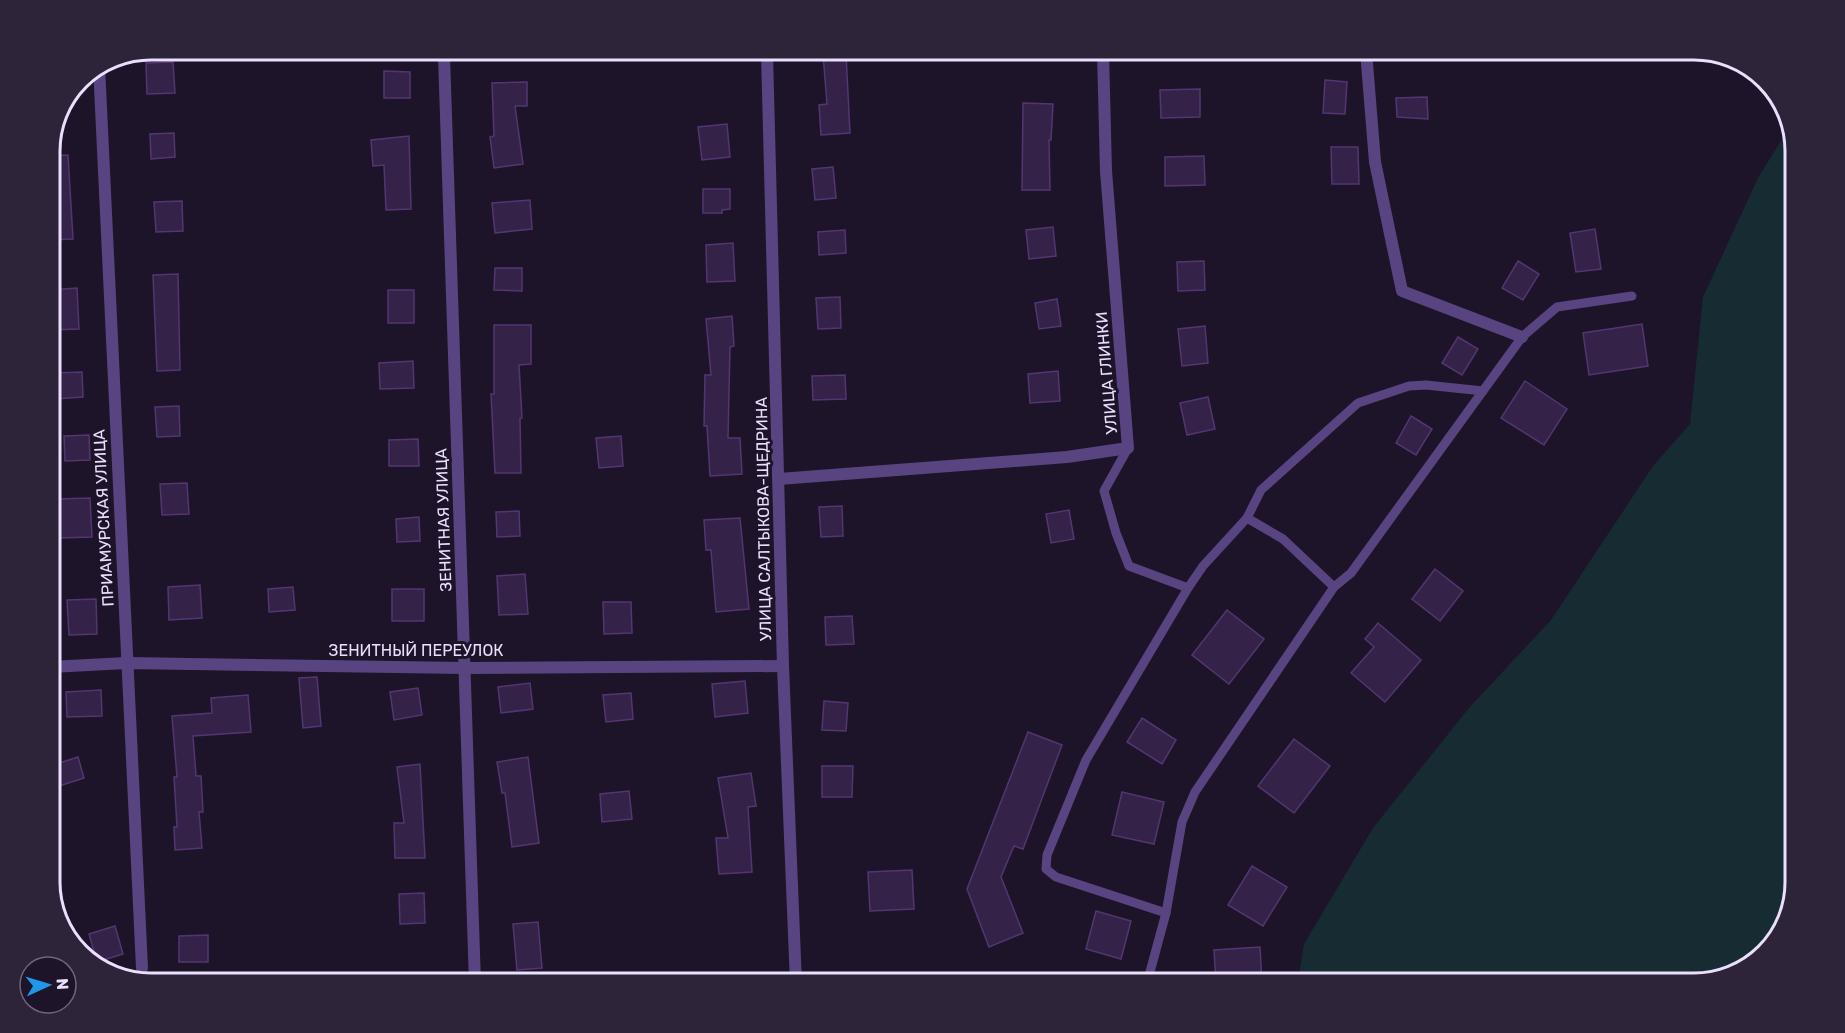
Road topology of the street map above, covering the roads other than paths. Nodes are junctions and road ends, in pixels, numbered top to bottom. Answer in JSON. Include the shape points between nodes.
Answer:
{"nodes":[{"id":1,"x":444,"y":60,"type":"edge"},
{"id":2,"x":767,"y":60,"type":"edge"},
{"id":3,"x":1103,"y":60,"type":"edge"},
{"id":4,"x":1367,"y":60,"type":"edge"},
{"id":5,"x":99,"y":76,"type":"edge"},
{"id":6,"x":1632,"y":296,"type":"dead end"},
{"id":7,"x":1522,"y":337,"type":"junction"},
{"id":8,"x":1483,"y":391,"type":"junction"},
{"id":9,"x":1128,"y":448,"type":"junction"},
{"id":10,"x":779,"y":479,"type":"junction"},
{"id":11,"x":1246,"y":518,"type":"junction"},
{"id":12,"x":1334,"y":587,"type":"junction"},
{"id":13,"x":1188,"y":588,"type":"junction"},
{"id":14,"x":126,"y":663,"type":"junction"},
{"id":15,"x":60,"y":666,"type":"edge"},
{"id":16,"x":783,"y":666,"type":"junction"},
{"id":17,"x":465,"y":668,"type":"junction"},
{"id":18,"x":1166,"y":913,"type":"junction"},
{"id":19,"x":142,"y":968,"type":"dead end"},
{"id":20,"x":475,"y":973,"type":"edge"},
{"id":21,"x":796,"y":973,"type":"edge"},
{"id":22,"x":1150,"y":973,"type":"edge"}],
"edges":[{"from":1,"to":17,"type":"street","name":"ЗЕНИТНАЯ УЛИЦА"},
{"from":2,"to":10,"type":"street","name":"УЛИЦА САЛТЫКОВА-ЩЕДРИНА"},
{"from":3,"to":9,"type":"street","name":"УЛИЦА ГЛИНКИ","via":[[1106,171]]},
{"from":4,"to":7,"type":"street","via":[[1375,162],[1402,291]]},
{"from":5,"to":14,"type":"street","name":"ПРИАМУРСКАЯ УЛИЦА"},
{"from":6,"to":7,"type":"lane","via":[[1557,308]]},
{"from":7,"to":8,"type":"lane"},
{"from":8,"to":11,"type":"lane","via":[[1409,386],[1358,403],[1261,490]]},
{"from":8,"to":12,"type":"lane","via":[[1351,573]]},
{"from":9,"to":10,"type":"street","name":"УЛИЦА ГЛИНКИ","via":[[1067,457]]},
{"from":9,"to":13,"type":"lane","via":[[1104,491],[1130,566]]},
{"from":10,"to":16,"type":"street","name":"УЛИЦА САЛТЫКОВА-ЩЕДРИНА"},
{"from":11,"to":12,"type":"lane","via":[[1283,539]]},
{"from":11,"to":13,"type":"lane"},
{"from":12,"to":18,"type":"lane","via":[[1195,792],[1182,822]]},
{"from":13,"to":18,"type":"lane","via":[[1086,760],[1047,855],[1046,869],[1056,877]]},
{"from":14,"to":15,"type":"street","name":"ЗЕНИТНЫЙ ПЕРЕУЛОК"},
{"from":14,"to":17,"type":"street","name":"ЗЕНИТНЫЙ ПЕРЕУЛОК"},
{"from":14,"to":19,"type":"street","name":"ПРИАМУРСКАЯ УЛИЦА"},
{"from":16,"to":17,"type":"street","name":"ЗЕНИТНЫЙ ПЕРЕУЛОК"},
{"from":16,"to":21,"type":"street","name":"УЛИЦА САЛТЫКОВА-ЩЕДРИНА"},
{"from":17,"to":20,"type":"street","name":"ЗЕНИТНАЯ УЛИЦА"},
{"from":18,"to":22,"type":"lane"}]}
